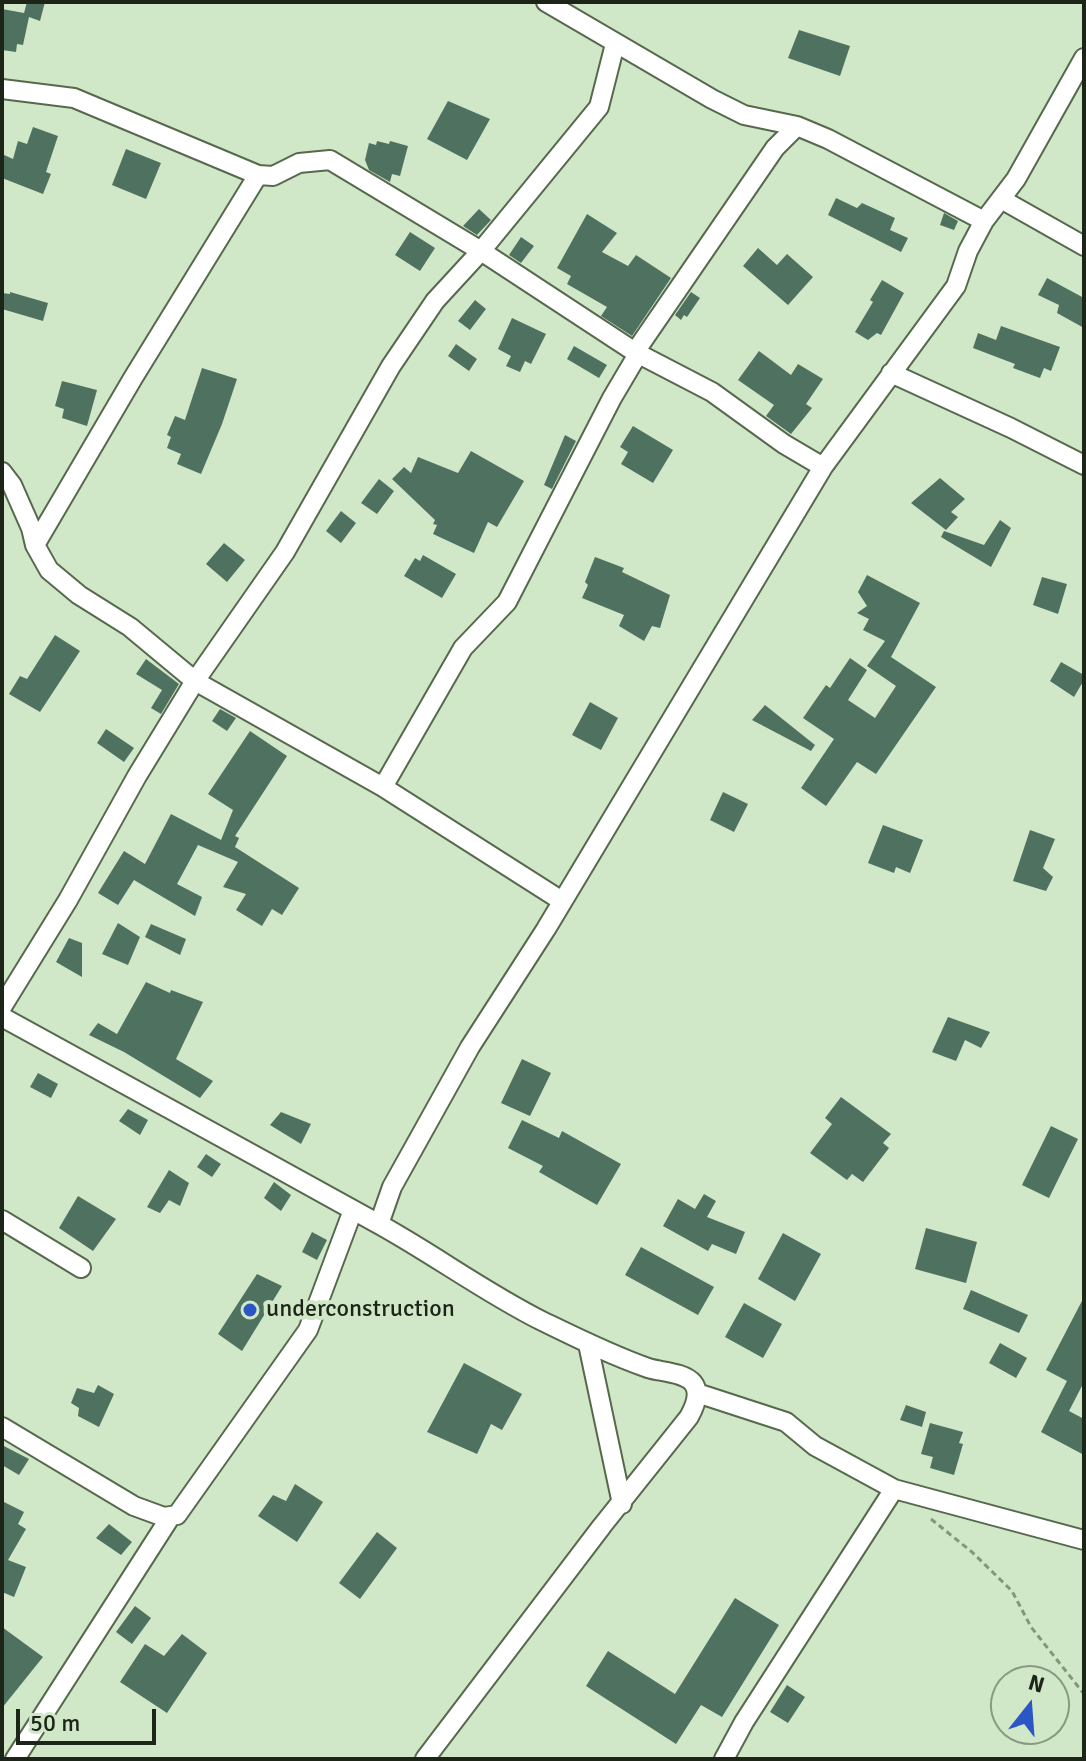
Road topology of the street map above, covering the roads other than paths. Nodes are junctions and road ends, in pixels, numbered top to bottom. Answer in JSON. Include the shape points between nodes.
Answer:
{"nodes":[{"id":1,"x":546,"y":2,"type":"edge"},
{"id":2,"x":615,"y":44,"type":"junction"},
{"id":3,"x":1084,"y":58,"type":"edge"},
{"id":4,"x":2,"y":89,"type":"edge"},
{"id":5,"x":797,"y":126,"type":"junction"},
{"id":6,"x":258,"y":175,"type":"junction"},
{"id":7,"x":1001,"y":199,"type":"junction"},
{"id":8,"x":984,"y":221,"type":"junction"},
{"id":9,"x":1084,"y":246,"type":"edge"},
{"id":10,"x":481,"y":251,"type":"junction"},
{"id":11,"x":636,"y":353,"type":"junction"},
{"id":12,"x":891,"y":373,"type":"junction"},
{"id":13,"x":1084,"y":465,"type":"edge"},
{"id":14,"x":823,"y":467,"type":"junction"},
{"id":15,"x":2,"y":472,"type":"edge"},
{"id":16,"x":35,"y":545,"type":"junction"},
{"id":17,"x":195,"y":681,"type":"junction"},
{"id":18,"x":383,"y":787,"type":"junction"},
{"id":19,"x":562,"y":901,"type":"junction"},
{"id":20,"x":2,"y":1007,"type":"edge"},
{"id":21,"x":2,"y":1017,"type":"edge"},
{"id":22,"x":353,"y":1210,"type":"junction"},
{"id":23,"x":2,"y":1220,"type":"edge"},
{"id":24,"x":379,"y":1224,"type":"junction"},
{"id":25,"x":81,"y":1268,"type":"dead end"},
{"id":26,"x":588,"y":1344,"type":"junction"},
{"id":27,"x":697,"y":1393,"type":"junction"},
{"id":28,"x":2,"y":1427,"type":"edge"},
{"id":29,"x":894,"y":1489,"type":"junction"},
{"id":30,"x":622,"y":1504,"type":"junction"},
{"id":31,"x":171,"y":1516,"type":"junction"},
{"id":32,"x":1084,"y":1540,"type":"edge"},
{"id":33,"x":15,"y":1759,"type":"edge"},
{"id":34,"x":425,"y":1759,"type":"edge"},
{"id":35,"x":724,"y":1759,"type":"edge"}],
"edges":[{"from":1,"to":2,"type":"street"},
{"from":2,"to":5,"type":"street","via":[[744,115]]},
{"from":2,"to":10,"type":"street","via":[[599,107]]},
{"from":3,"to":7,"type":"street"},
{"from":4,"to":6,"type":"street","via":[[74,98]]},
{"from":5,"to":8,"type":"street"},
{"from":5,"to":11,"type":"street","via":[[775,148]]},
{"from":6,"to":10,"type":"street","via":[[273,176],[299,163],[330,160]]},
{"from":6,"to":16,"type":"street"},
{"from":7,"to":8,"type":"street"},
{"from":7,"to":9,"type":"street"},
{"from":8,"to":12,"type":"street","via":[[956,286]]},
{"from":10,"to":11,"type":"street"},
{"from":10,"to":17,"type":"street","via":[[435,301],[391,366],[285,552]]},
{"from":11,"to":14,"type":"street","via":[[712,392]]},
{"from":11,"to":18,"type":"street","via":[[507,602],[463,648]]},
{"from":12,"to":13,"type":"street"},
{"from":12,"to":14,"type":"street"},
{"from":14,"to":19,"type":"street"},
{"from":15,"to":16,"type":"street"},
{"from":16,"to":17,"type":"street","via":[[49,570]]},
{"from":17,"to":18,"type":"street"},
{"from":17,"to":20,"type":"street"},
{"from":18,"to":19,"type":"street"},
{"from":19,"to":24,"type":"street","via":[[470,1047],[392,1187]]},
{"from":21,"to":22,"type":"street"},
{"from":22,"to":24,"type":"street"},
{"from":22,"to":31,"type":"street","via":[[308,1330],[177,1515]]},
{"from":23,"to":25,"type":"street"},
{"from":24,"to":26,"type":"street","via":[[463,1278]]},
{"from":26,"to":27,"type":"street","via":[[684,1377]]},
{"from":26,"to":30,"type":"street"},
{"from":27,"to":29,"type":"street","via":[[786,1422],[815,1446]]},
{"from":27,"to":30,"type":"street","via":[[689,1417]]},
{"from":28,"to":31,"type":"street","via":[[134,1506]]},
{"from":29,"to":32,"type":"street"},
{"from":29,"to":35,"type":"street"},
{"from":30,"to":34,"type":"street"},
{"from":31,"to":33,"type":"street"}]}
